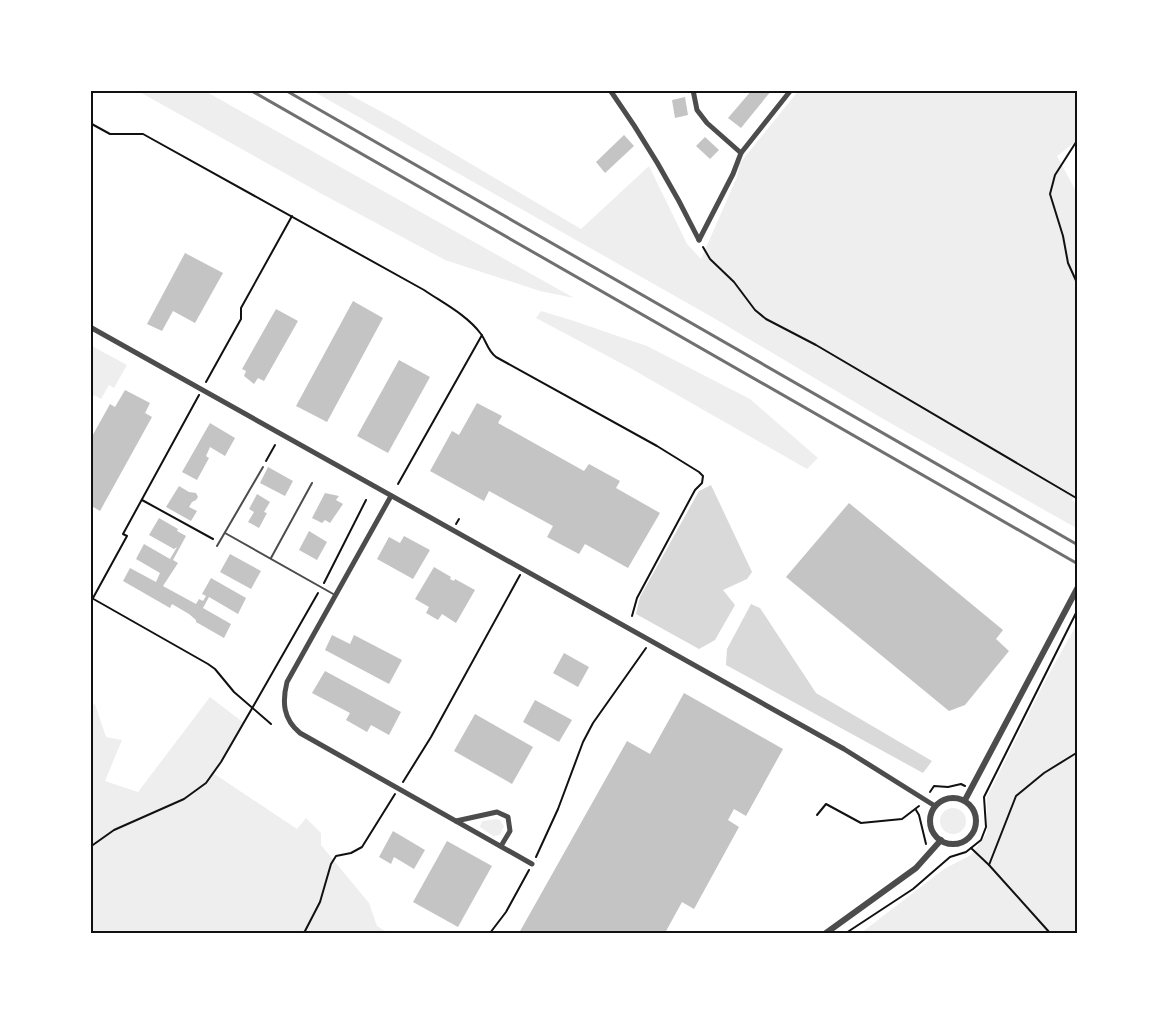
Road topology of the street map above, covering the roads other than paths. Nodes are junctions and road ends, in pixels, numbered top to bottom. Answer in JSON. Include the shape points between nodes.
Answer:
{"nodes":[{"id":1,"x":610,"y":90,"type":"edge"},
{"id":2,"x":693,"y":90,"type":"edge"},
{"id":3,"x":791,"y":90,"type":"edge"},
{"id":4,"x":741,"y":153,"type":"junction"},
{"id":5,"x":90,"y":327,"type":"edge"},
{"id":6,"x":262,"y":467,"type":"road end"},
{"id":7,"x":312,"y":483,"type":"dead end"},
{"id":8,"x":391,"y":496,"type":"junction"},
{"id":9,"x":225,"y":533,"type":"junction"},
{"id":10,"x":218,"y":544,"type":"road end"},
{"id":11,"x":271,"y":558,"type":"junction"},
{"id":12,"x":1078,"y":587,"type":"edge"},
{"id":13,"x":335,"y":596,"type":"junction"},
{"id":14,"x":964,"y":800,"type":"junction"},
{"id":15,"x":935,"y":806,"type":"junction"},
{"id":16,"x":456,"y":821,"type":"junction"},
{"id":17,"x":941,"y":840,"type":"junction"},
{"id":18,"x":501,"y":846,"type":"junction"},
{"id":19,"x":532,"y":864,"type":"road end"},
{"id":20,"x":826,"y":933,"type":"edge"}],
"edges":[{"from":1,"to":4,"type":"street","via":[[654,156],[699,240]]},
{"from":2,"to":4,"type":"street","via":[[697,110]]},
{"from":3,"to":4,"type":"street"},
{"from":5,"to":8,"type":"street"},
{"from":6,"to":9,"type":"lane"},
{"from":7,"to":11,"type":"lane"},
{"from":8,"to":13,"type":"street"},
{"from":8,"to":15,"type":"street","via":[[844,749]]},
{"from":9,"to":10,"type":"lane"},
{"from":9,"to":11,"type":"lane"},
{"from":11,"to":13,"type":"lane"},
{"from":12,"to":14,"type":"street"},
{"from":13,"to":16,"type":"street","via":[[287,682],[285,713],[293,728]]},
{"from":14,"to":15,"type":"street","via":[[949,798]]},
{"from":14,"to":17,"type":"street","via":[[976,814],[974,832],[959,843]]},
{"from":15,"to":17,"type":"street","via":[[931,825]]},
{"from":16,"to":18,"type":"street"},
{"from":16,"to":18,"type":"street","via":[[503,814],[508,818],[510,831]]},
{"from":17,"to":20,"type":"street","via":[[916,868]]},
{"from":18,"to":19,"type":"street"}]}
